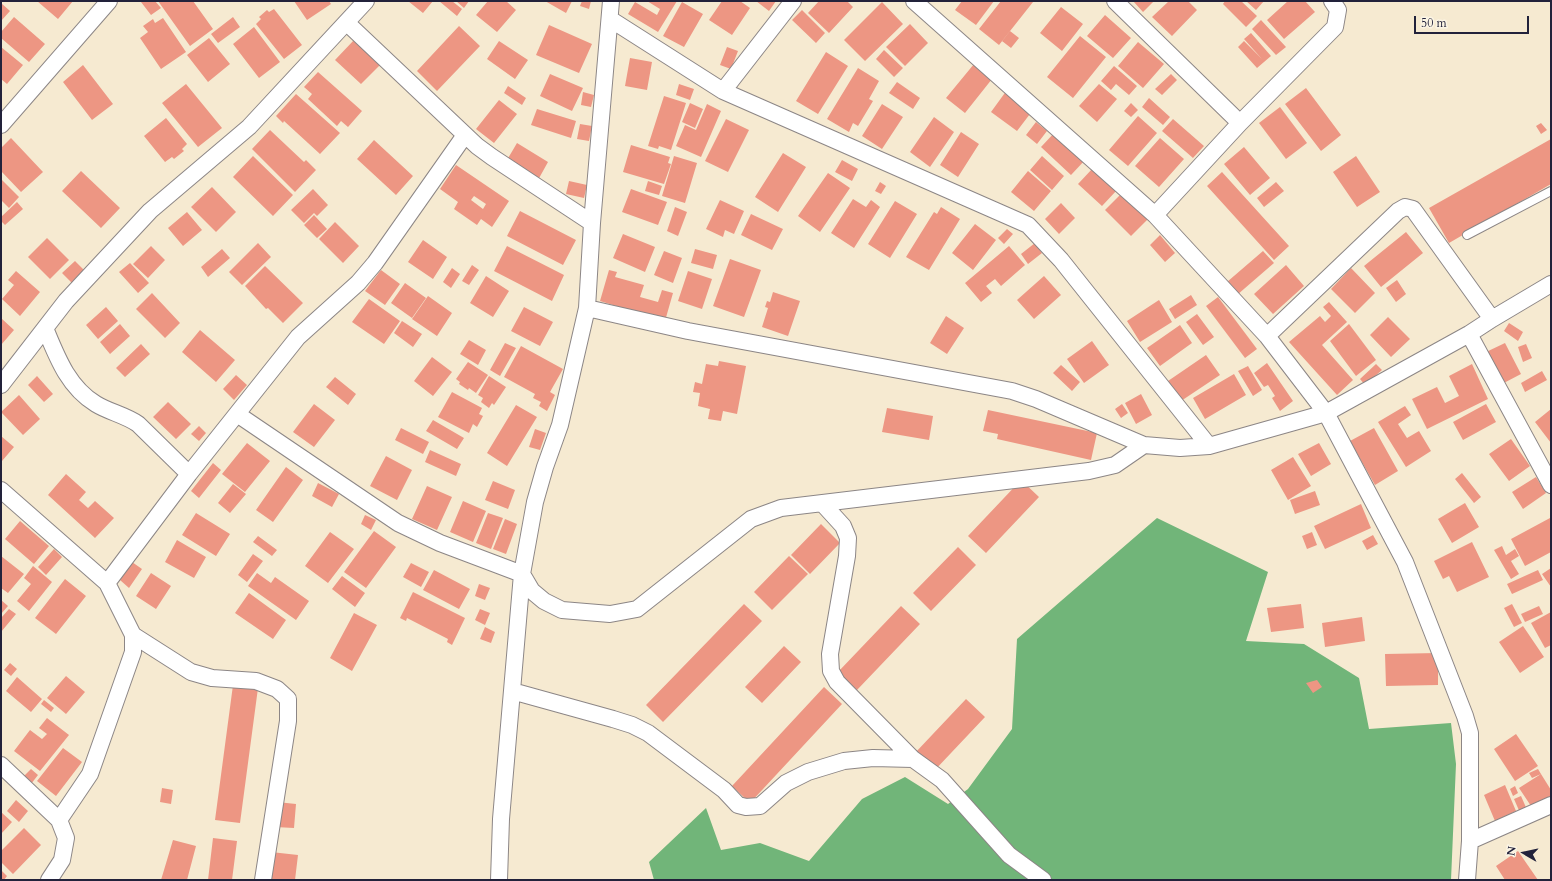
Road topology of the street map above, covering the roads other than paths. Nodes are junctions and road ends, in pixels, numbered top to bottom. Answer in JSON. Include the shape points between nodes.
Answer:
{"nodes":[{"id":1,"x":366,"y":1,"type":"edge"},
{"id":2,"x":611,"y":1,"type":"edge"},
{"id":3,"x":792,"y":1,"type":"edge"},
{"id":4,"x":914,"y":1,"type":"edge"},
{"id":5,"x":1115,"y":1,"type":"edge"},
{"id":6,"x":1332,"y":1,"type":"edge"},
{"id":7,"x":105,"y":2,"type":"edge"},
{"id":8,"x":610,"y":19,"type":"junction"},
{"id":9,"x":347,"y":22,"type":"junction"},
{"id":10,"x":723,"y":90,"type":"junction"},
{"id":11,"x":1240,"y":123,"type":"junction"},
{"id":12,"x":1,"y":125,"type":"edge"},
{"id":13,"x":465,"y":135,"type":"junction"},
{"id":14,"x":1551,"y":191,"type":"edge"},
{"id":15,"x":1155,"y":215,"type":"junction"},
{"id":16,"x":592,"y":223,"type":"junction"},
{"id":17,"x":1467,"y":235,"type":"dead end"},
{"id":18,"x":1551,"y":284,"type":"edge"},
{"id":19,"x":587,"y":308,"type":"junction"},
{"id":20,"x":1492,"y":319,"type":"junction"},
{"id":21,"x":45,"y":328,"type":"junction"},
{"id":22,"x":1469,"y":334,"type":"junction"},
{"id":23,"x":1267,"y":336,"type":"junction"},
{"id":24,"x":1,"y":385,"type":"edge"},
{"id":25,"x":1326,"y":413,"type":"junction"},
{"id":26,"x":237,"y":414,"type":"junction"},
{"id":27,"x":1144,"y":445,"type":"junction"},
{"id":28,"x":1209,"y":446,"type":"junction"},
{"id":29,"x":189,"y":474,"type":"junction"},
{"id":30,"x":1551,"y":485,"type":"edge"},
{"id":31,"x":1,"y":490,"type":"edge"},
{"id":32,"x":822,"y":503,"type":"junction"},
{"id":33,"x":522,"y":574,"type":"junction"},
{"id":34,"x":107,"y":583,"type":"junction"},
{"id":35,"x":133,"y":635,"type":"junction"},
{"id":36,"x":512,"y":691,"type":"junction"},
{"id":37,"x":913,"y":759,"type":"junction"},
{"id":38,"x":1,"y":765,"type":"edge"},
{"id":39,"x":1551,"y":806,"type":"edge"},
{"id":40,"x":59,"y":820,"type":"junction"},
{"id":41,"x":1470,"y":841,"type":"junction"},
{"id":42,"x":50,"y":880,"type":"edge"},
{"id":43,"x":263,"y":880,"type":"edge"},
{"id":44,"x":499,"y":880,"type":"edge"},
{"id":45,"x":1043,"y":880,"type":"edge"},
{"id":46,"x":1467,"y":880,"type":"edge"}],
"edges":[{"from":1,"to":9,"type":"street"},
{"from":2,"to":8,"type":"street"},
{"from":3,"to":10,"type":"street"},
{"from":4,"to":15,"type":"street"},
{"from":5,"to":11,"type":"street"},
{"from":6,"to":11,"type":"street","via":[[1338,10],[1335,27]]},
{"from":7,"to":12,"type":"street"},
{"from":8,"to":10,"type":"street"},
{"from":8,"to":16,"type":"street"},
{"from":9,"to":13,"type":"street"},
{"from":9,"to":21,"type":"street","via":[[249,126],[150,211],[66,301]]},
{"from":10,"to":28,"type":"street","via":[[1028,226],[1061,260]]},
{"from":11,"to":15,"type":"street"},
{"from":13,"to":16,"type":"street","via":[[492,158]]},
{"from":13,"to":26,"type":"street","via":[[375,263],[358,283],[298,337]]},
{"from":14,"to":17,"type":"lane"},
{"from":15,"to":23,"type":"street"},
{"from":16,"to":19,"type":"street"},
{"from":18,"to":20,"type":"street"},
{"from":19,"to":27,"type":"street","via":[[688,331],[1012,391]]},
{"from":19,"to":33,"type":"street","via":[[560,425],[535,502]]},
{"from":20,"to":22,"type":"street"},
{"from":20,"to":23,"type":"street","via":[[1413,209],[1406,207],[1398,211]]},
{"from":21,"to":24,"type":"street"},
{"from":21,"to":29,"type":"street","via":[[70,381],[84,396],[97,405],[130,418]]},
{"from":22,"to":25,"type":"street"},
{"from":22,"to":30,"type":"street"},
{"from":23,"to":25,"type":"street"},
{"from":25,"to":28,"type":"street"},
{"from":25,"to":41,"type":"street","via":[[1405,562],[1465,716],[1470,733]]},
{"from":26,"to":29,"type":"street"},
{"from":26,"to":33,"type":"street","via":[[398,523]]},
{"from":27,"to":28,"type":"street","via":[[1180,448]]},
{"from":27,"to":32,"type":"street","via":[[1116,465],[1089,471]]},
{"from":29,"to":34,"type":"street"},
{"from":31,"to":34,"type":"street"},
{"from":32,"to":33,"type":"street","via":[[780,508],[751,519],[637,609],[610,614],[562,610],[544,601],[532,591]]},
{"from":32,"to":37,"type":"street","via":[[843,526],[848,538],[830,654],[831,670],[837,682]]},
{"from":33,"to":36,"type":"street"},
{"from":34,"to":35,"type":"street"},
{"from":35,"to":40,"type":"street","via":[[133,652],[90,774]]},
{"from":35,"to":43,"type":"street","via":[[191,672],[212,678],[256,681],[277,689],[288,699],[288,721]]},
{"from":36,"to":37,"type":"street","via":[[632,725],[648,733],[724,790],[738,805],[746,807],[760,806],[786,783],[816,769],[844,761],[873,758]]},
{"from":36,"to":44,"type":"street","via":[[501,819]]},
{"from":37,"to":45,"type":"street","via":[[942,780],[1009,855]]},
{"from":38,"to":40,"type":"street"},
{"from":39,"to":41,"type":"street"},
{"from":40,"to":42,"type":"street","via":[[66,838],[62,860]]},
{"from":41,"to":46,"type":"street"}]}
